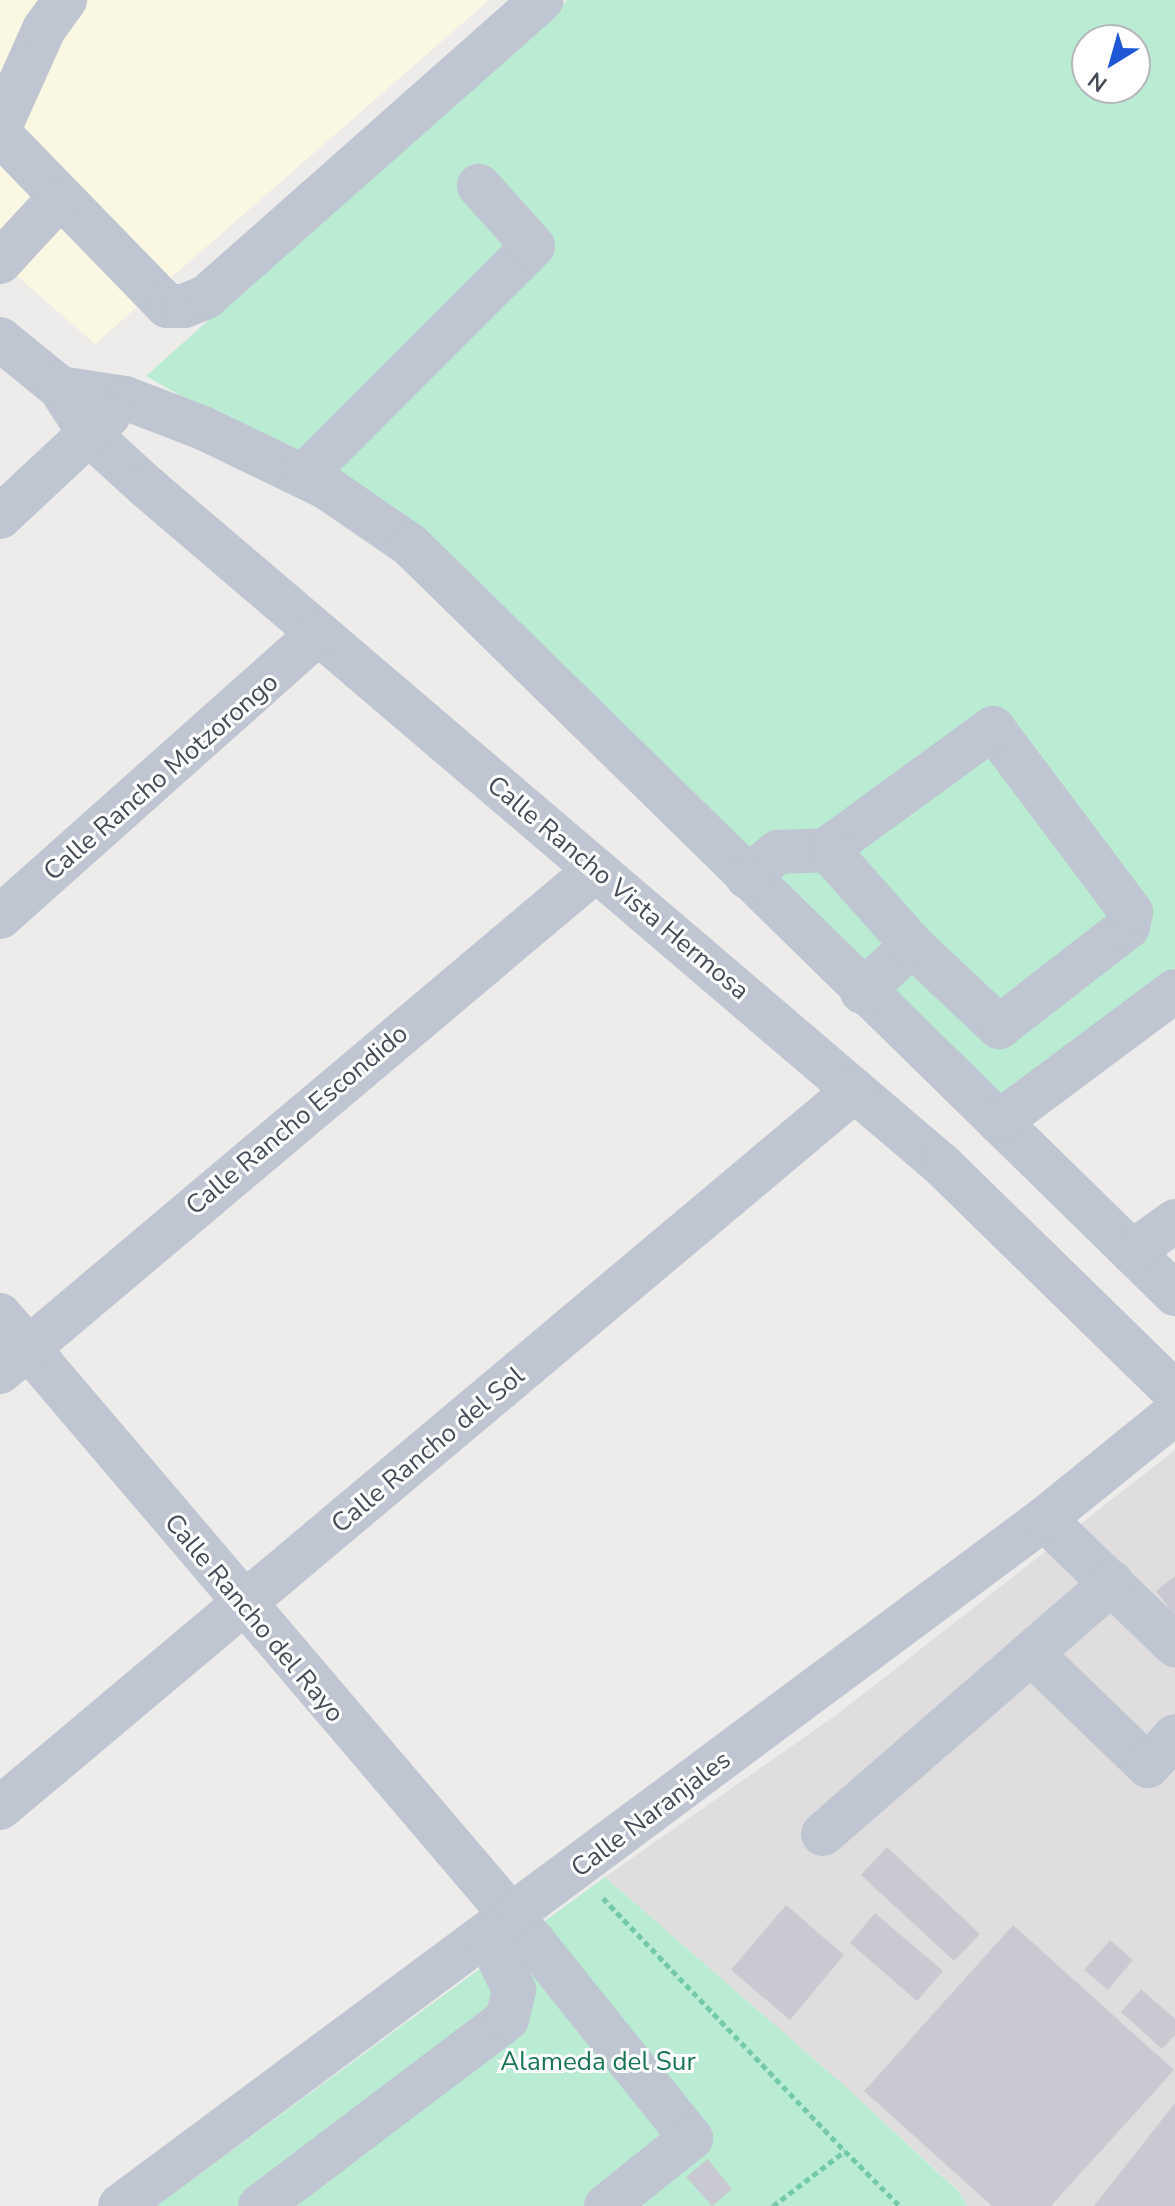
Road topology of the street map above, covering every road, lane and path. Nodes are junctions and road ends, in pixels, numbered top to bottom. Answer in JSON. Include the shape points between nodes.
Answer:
{"nodes":[{"id":1,"x":65,"y":0,"type":"edge"},
{"id":2,"x":542,"y":0,"type":"edge"},
{"id":3,"x":0,"y":127,"type":"edge"},
{"id":4,"x":0,"y":134,"type":"edge"},
{"id":5,"x":479,"y":186,"type":"dead end"},
{"id":6,"x":59,"y":198,"type":"junction"},
{"id":7,"x":0,"y":262,"type":"edge"},
{"id":8,"x":0,"y":339,"type":"edge"},
{"id":9,"x":60,"y":388,"type":"junction"},
{"id":10,"x":125,"y":398,"type":"junction"},
{"id":11,"x":91,"y":436,"type":"junction"},
{"id":12,"x":303,"y":476,"type":"junction"},
{"id":13,"x":0,"y":517,"type":"edge"},
{"id":14,"x":318,"y":634,"type":"junction"},
{"id":15,"x":832,"y":850,"type":"junction"},
{"id":16,"x":596,"y":870,"type":"junction"},
{"id":17,"x":747,"y":877,"type":"junction"},
{"id":18,"x":0,"y":917,"type":"edge"},
{"id":19,"x":912,"y":945,"type":"junction"},
{"id":20,"x":1175,"y":991,"type":"edge"},
{"id":21,"x":862,"y":992,"type":"junction"},
{"id":22,"x":855,"y":1090,"type":"junction"},
{"id":23,"x":999,"y":1122,"type":"junction"},
{"id":24,"x":1175,"y":1221,"type":"edge"},
{"id":25,"x":1132,"y":1252,"type":"junction"},
{"id":26,"x":1175,"y":1294,"type":"edge"},
{"id":27,"x":0,"y":1315,"type":"edge"},
{"id":28,"x":14,"y":1360,"type":"edge"},
{"id":29,"x":1175,"y":1392,"type":"edge"},
{"id":30,"x":1175,"y":1413,"type":"edge"},
{"id":31,"x":1044,"y":1519,"type":"junction"},
{"id":32,"x":1112,"y":1583,"type":"junction"},
{"id":33,"x":244,"y":1606,"type":"junction"},
{"id":34,"x":1175,"y":1645,"type":"edge"},
{"id":35,"x":1032,"y":1654,"type":"junction"},
{"id":36,"x":1175,"y":1736,"type":"edge"},
{"id":37,"x":0,"y":1808,"type":"edge"},
{"id":38,"x":823,"y":1834,"type":"dead end"},
{"id":39,"x":576,"y":1870,"type":"junction"},
{"id":40,"x":500,"y":1927,"type":"junction"},
{"id":41,"x":845,"y":2151,"type":"junction"},
{"id":42,"x":120,"y":2206,"type":"edge"},
{"id":43,"x":260,"y":2206,"type":"edge"},
{"id":44,"x":606,"y":2206,"type":"edge"},
{"id":45,"x":773,"y":2206,"type":"edge"},
{"id":46,"x":900,"y":2206,"type":"edge"}],
"edges":[{"from":1,"to":3,"type":"street","via":[[44,29]]},
{"from":2,"to":6,"type":"street","via":[[206,297],[167,306]]},
{"from":4,"to":6,"type":"street"},
{"from":5,"to":12,"type":"street","via":[[533,246]]},
{"from":6,"to":7,"type":"street"},
{"from":8,"to":9,"type":"street","name":"Calle Rancho Vista Hermosa"},
{"from":9,"to":10,"type":"street"},
{"from":9,"to":11,"type":"street","name":"Calle Rancho Vista Hermosa"},
{"from":10,"to":11,"type":"street"},
{"from":10,"to":12,"type":"street"},
{"from":11,"to":13,"type":"street"},
{"from":11,"to":14,"type":"street","name":"Calle Rancho Vista Hermosa"},
{"from":12,"to":17,"type":"street","via":[[376,520],[442,573]]},
{"from":14,"to":16,"type":"street","name":"Calle Rancho Vista Hermosa"},
{"from":14,"to":18,"type":"street","name":"Calle Rancho Motzorongo"},
{"from":15,"to":17,"type":"street","via":[[778,852]]},
{"from":15,"to":19,"type":"street"},
{"from":15,"to":19,"type":"street","via":[[993,728],[1131,912],[1128,927],[999,1027]]},
{"from":16,"to":22,"type":"street","name":"Calle Rancho Vista Hermosa"},
{"from":16,"to":28,"type":"street","name":"Calle Rancho Escondido"},
{"from":17,"to":21,"type":"street"},
{"from":19,"to":21,"type":"street"},
{"from":20,"to":23,"type":"street"},
{"from":21,"to":23,"type":"street"},
{"from":22,"to":29,"type":"street","name":"Calle Rancho Vista Hermosa","via":[[942,1165]]},
{"from":22,"to":33,"type":"street","name":"Calle Rancho del Sol"},
{"from":23,"to":25,"type":"street"},
{"from":24,"to":25,"type":"street"},
{"from":25,"to":26,"type":"street"},
{"from":27,"to":28,"type":"street","name":"Calle Rancho del Rayo"},
{"from":28,"to":33,"type":"street","name":"Calle Rancho del Rayo"},
{"from":30,"to":31,"type":"street","name":"Calle Naranjales"},
{"from":31,"to":32,"type":"street"},
{"from":31,"to":39,"type":"street","name":"Calle Naranjales"},
{"from":32,"to":34,"type":"street"},
{"from":32,"to":35,"type":"street"},
{"from":33,"to":37,"type":"street","name":"Calle Rancho del Sol"},
{"from":33,"to":40,"type":"street","name":"Calle Rancho del Rayo"},
{"from":35,"to":36,"type":"street","via":[[1148,1766]]},
{"from":35,"to":38,"type":"street"},
{"from":39,"to":40,"type":"street","name":"Calle Naranjales"},
{"from":39,"to":41,"type":"path"},
{"from":40,"to":42,"type":"street","name":"Calle Naranjales"},
{"from":40,"to":43,"type":"street","via":[[514,1990],[507,2019]]},
{"from":40,"to":44,"type":"street","via":[[631,2062],[691,2138]]},
{"from":41,"to":45,"type":"path"},
{"from":41,"to":46,"type":"path"}]}
